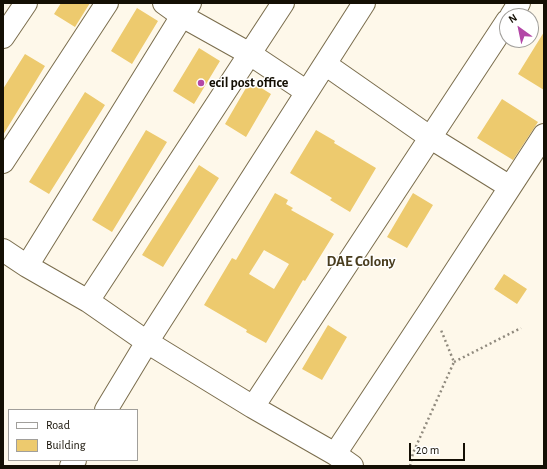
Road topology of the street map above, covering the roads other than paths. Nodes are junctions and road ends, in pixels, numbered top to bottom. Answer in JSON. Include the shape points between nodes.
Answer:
{"nodes":[{"id":1,"x":26,"y":3,"type":"edge"},
{"id":2,"x":108,"y":3,"type":"edge"},
{"id":3,"x":164,"y":3,"type":"edge"},
{"id":4,"x":283,"y":3,"type":"edge"},
{"id":5,"x":364,"y":3,"type":"edge"},
{"id":6,"x":186,"y":9,"type":"edge"},
{"id":7,"x":499,"y":33,"type":"edge"},
{"id":8,"x":3,"y":37,"type":"edge"},
{"id":9,"x":250,"y":54,"type":"junction"},
{"id":10,"x":325,"y":64,"type":"junction"},
{"id":11,"x":307,"y":92,"type":"junction"},
{"id":12,"x":544,"y":135,"type":"edge"},
{"id":13,"x":431,"y":138,"type":"junction"},
{"id":14,"x":3,"y":162,"type":"edge"},
{"id":15,"x":510,"y":187,"type":"junction"},
{"id":16,"x":3,"y":250,"type":"edge"},
{"id":17,"x":27,"y":266,"type":"junction"},
{"id":18,"x":88,"y":300,"type":"junction"},
{"id":19,"x":147,"y":342,"type":"junction"},
{"id":20,"x":253,"y":408,"type":"junction"},
{"id":21,"x":107,"y":409,"type":"edge"},
{"id":22,"x":335,"y":454,"type":"junction"},
{"id":23,"x":352,"y":466,"type":"edge"}],
"edges":[{"from":1,"to":8,"type":"lane"},
{"from":2,"to":14,"type":"lane"},
{"from":3,"to":6,"type":"lane"},
{"from":4,"to":9,"type":"lane"},
{"from":5,"to":10,"type":"lane"},
{"from":6,"to":9,"type":"lane"},
{"from":6,"to":17,"type":"lane"},
{"from":7,"to":13,"type":"lane"},
{"from":9,"to":11,"type":"lane"},
{"from":9,"to":18,"type":"lane"},
{"from":10,"to":11,"type":"lane"},
{"from":10,"to":13,"type":"lane"},
{"from":11,"to":19,"type":"lane"},
{"from":12,"to":15,"type":"lane"},
{"from":13,"to":15,"type":"lane"},
{"from":13,"to":20,"type":"lane"},
{"from":15,"to":22,"type":"lane"},
{"from":16,"to":17,"type":"lane"},
{"from":17,"to":18,"type":"lane"},
{"from":18,"to":19,"type":"lane"},
{"from":19,"to":20,"type":"lane"},
{"from":19,"to":21,"type":"lane"},
{"from":20,"to":22,"type":"lane"},
{"from":22,"to":23,"type":"lane"}]}
